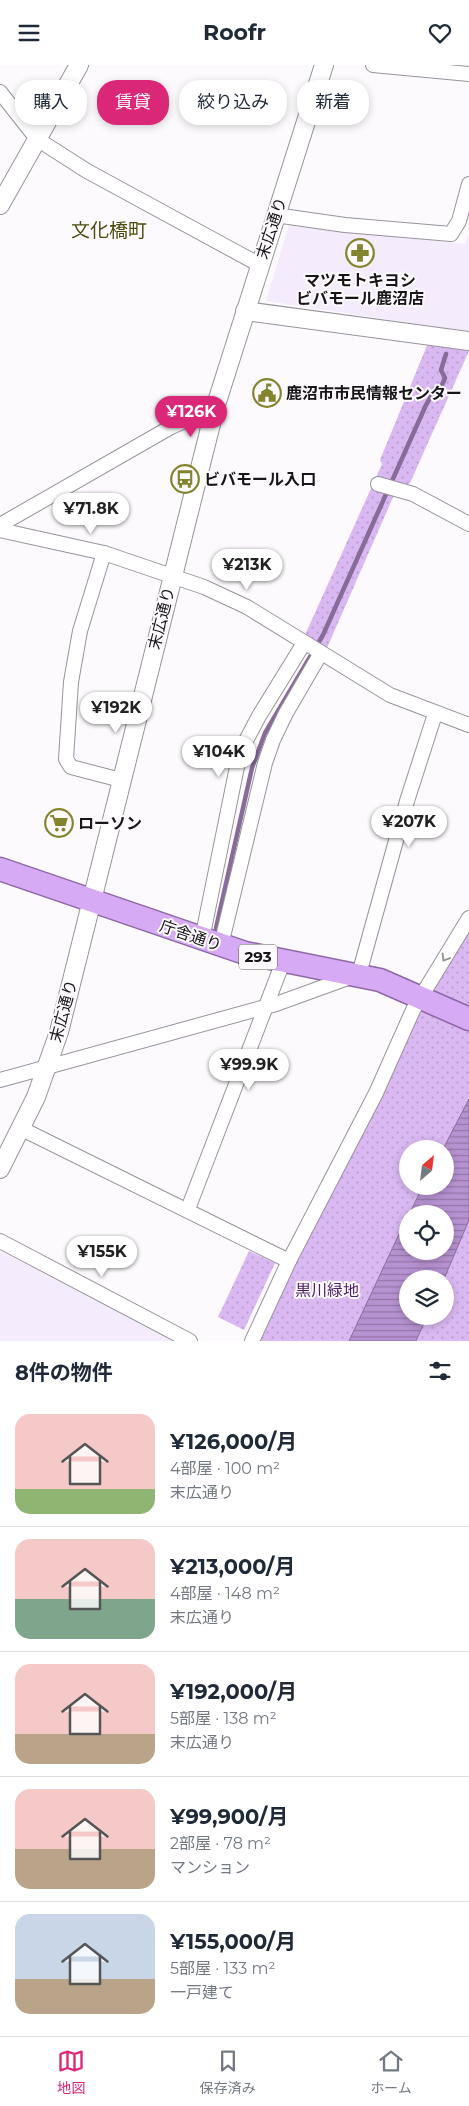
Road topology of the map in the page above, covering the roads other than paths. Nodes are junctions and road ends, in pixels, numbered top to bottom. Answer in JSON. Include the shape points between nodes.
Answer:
{"nodes":[{"id":1,"x":79,"y":65,"type":"edge"},
{"id":2,"x":324,"y":65,"type":"edge"},
{"id":3,"x":374,"y":65,"type":"edge"},
{"id":4,"x":469,"y":74,"type":"edge"},
{"id":5,"x":0,"y":93,"type":"edge"},
{"id":6,"x":37,"y":139,"type":"junction"},
{"id":7,"x":469,"y":184,"type":"edge"},
{"id":8,"x":0,"y":205,"type":"edge"},
{"id":9,"x":275,"y":215,"type":"junction"},
{"id":10,"x":260,"y":265,"type":"junction"},
{"id":11,"x":245,"y":311,"type":"junction"},
{"id":12,"x":469,"y":341,"type":"edge"},
{"id":13,"x":215,"y":408,"type":"junction"},
{"id":14,"x":378,"y":485,"type":"dead end"},
{"id":15,"x":469,"y":524,"type":"edge"},
{"id":16,"x":0,"y":525,"type":"edge"},
{"id":17,"x":0,"y":530,"type":"edge"},
{"id":18,"x":104,"y":553,"type":"junction"},
{"id":19,"x":172,"y":576,"type":"junction"},
{"id":20,"x":304,"y":643,"type":"junction"},
{"id":21,"x":320,"y":653,"type":"junction"},
{"id":22,"x":435,"y":714,"type":"junction"},
{"id":23,"x":469,"y":725,"type":"edge"},
{"id":24,"x":121,"y":780,"type":"junction"},
{"id":25,"x":0,"y":869,"type":"edge"},
{"id":26,"x":92,"y":899,"type":"junction"},
{"id":27,"x":469,"y":918,"type":"edge"},
{"id":28,"x":212,"y":942,"type":"junction"},
{"id":29,"x":283,"y":962,"type":"junction"},
{"id":30,"x":359,"y":974,"type":"junction"},
{"id":31,"x":423,"y":999,"type":"junction"},
{"id":32,"x":266,"y":1006,"type":"junction"},
{"id":33,"x":469,"y":1019,"type":"edge"},
{"id":34,"x":47,"y":1066,"type":"junction"},
{"id":35,"x":0,"y":1080,"type":"edge"},
{"id":36,"x":22,"y":1129,"type":"junction"},
{"id":37,"x":0,"y":1169,"type":"edge"},
{"id":38,"x":188,"y":1209,"type":"junction"},
{"id":39,"x":0,"y":1241,"type":"edge"},
{"id":40,"x":289,"y":1261,"type":"junction"},
{"id":41,"x":190,"y":1341,"type":"edge"},
{"id":42,"x":252,"y":1341,"type":"edge"}],
"edges":[{"from":1,"to":6,"type":"street"},
{"from":2,"to":9,"type":"street","name":"末広通り"},
{"from":3,"to":4,"type":"street"},
{"from":5,"to":6,"type":"street"},
{"from":6,"to":8,"type":"street"},
{"from":6,"to":10,"type":"street","via":[[95,176]]},
{"from":7,"to":9,"type":"street","via":[[460,221],[451,235]]},
{"from":9,"to":10,"type":"street","name":"末広通り"},
{"from":10,"to":11,"type":"street","name":"末広通り"},
{"from":11,"to":12,"type":"street"},
{"from":11,"to":13,"type":"street","name":"末広通り"},
{"from":13,"to":16,"type":"street","via":[[170,427]]},
{"from":13,"to":19,"type":"street","name":"末広通り"},
{"from":14,"to":15,"type":"street","via":[[413,494]]},
{"from":17,"to":18,"type":"street"},
{"from":18,"to":19,"type":"street"},
{"from":18,"to":24,"type":"street","via":[[80,631],[71,682],[66,759],[71,767]]},
{"from":19,"to":20,"type":"street","via":[[225,596]]},
{"from":19,"to":24,"type":"street","name":"末広通り"},
{"from":20,"to":21,"type":"street"},
{"from":20,"to":28,"type":"street","via":[[240,752]]},
{"from":21,"to":22,"type":"street","via":[[390,695]]},
{"from":21,"to":28,"type":"street","via":[[273,740]]},
{"from":22,"to":23,"type":"street"},
{"from":22,"to":30,"type":"street"},
{"from":24,"to":26,"type":"street","name":"末広通り"},
{"from":25,"to":26,"type":"highway","name":"庁舎通り","number":"293"},
{"from":26,"to":28,"type":"highway","name":"庁舎通り","number":"293"},
{"from":26,"to":34,"type":"street","name":"末広通り","via":[[59,1032]]},
{"from":27,"to":31,"type":"street","one_way":true},
{"from":28,"to":29,"type":"highway","name":"庁舎通り","number":"293"},
{"from":29,"to":30,"type":"highway","name":"庁舎通り","number":"293"},
{"from":29,"to":32,"type":"street"},
{"from":30,"to":31,"type":"highway","name":"庁舎通り","number":"293"},
{"from":30,"to":32,"type":"street"},
{"from":31,"to":33,"type":"highway","name":"庁舎通り","number":"293"},
{"from":31,"to":40,"type":"street"},
{"from":32,"to":34,"type":"street"},
{"from":32,"to":38,"type":"street"},
{"from":34,"to":35,"type":"street"},
{"from":34,"to":36,"type":"street","name":"末広通り"},
{"from":36,"to":37,"type":"street","name":"末広通り"},
{"from":36,"to":38,"type":"street"},
{"from":38,"to":40,"type":"street"},
{"from":39,"to":41,"type":"street"},
{"from":40,"to":42,"type":"street"}]}
